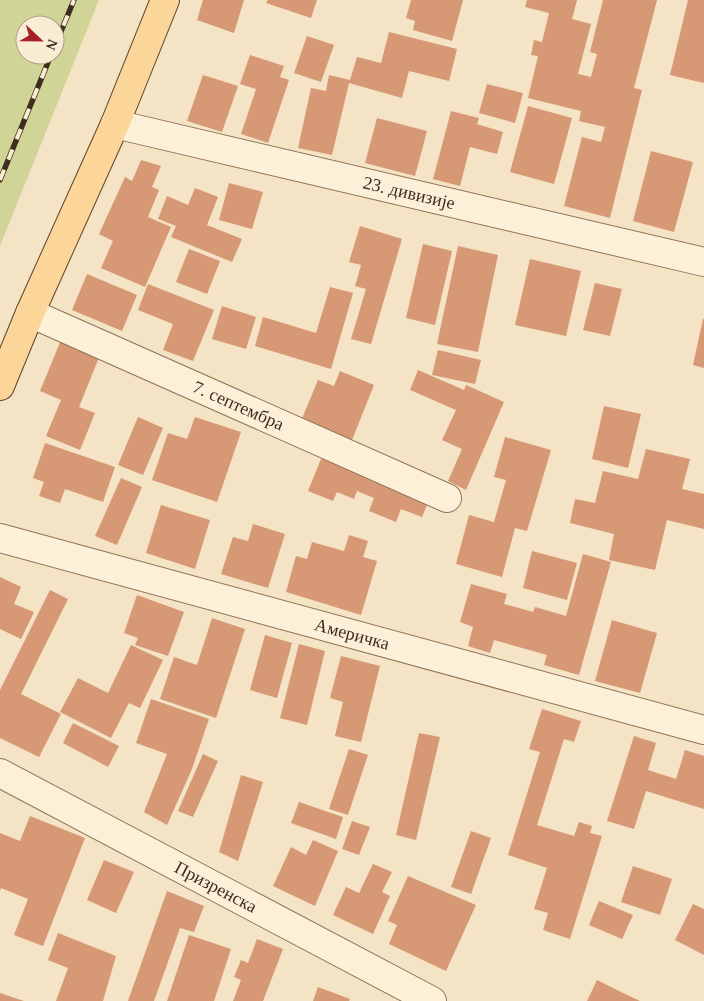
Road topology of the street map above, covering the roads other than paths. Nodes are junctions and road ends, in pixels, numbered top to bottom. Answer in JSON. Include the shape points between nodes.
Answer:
{"nodes":[{"id":1,"x":165,"y":0,"type":"edge"},
{"id":2,"x":115,"y":124,"type":"junction"},
{"id":3,"x":704,"y":262,"type":"edge"},
{"id":4,"x":30,"y":313,"type":"junction"},
{"id":5,"x":0,"y":386,"type":"edge"},
{"id":6,"x":446,"y":498,"type":"dead end"},
{"id":7,"x":0,"y":538,"type":"edge"},
{"id":8,"x":704,"y":730,"type":"edge"},
{"id":9,"x":0,"y":773,"type":"edge"},
{"id":10,"x":432,"y":1001,"type":"edge"}],
"edges":[{"from":1,"to":2,"type":"main road"},
{"from":2,"to":3,"type":"street","name":"23. дивизије"},
{"from":2,"to":4,"type":"main road"},
{"from":4,"to":5,"type":"main road"},
{"from":4,"to":6,"type":"street","name":"7. септембра"},
{"from":7,"to":8,"type":"street","name":"Америчка"},
{"from":9,"to":10,"type":"street","name":"Призренска"}]}
